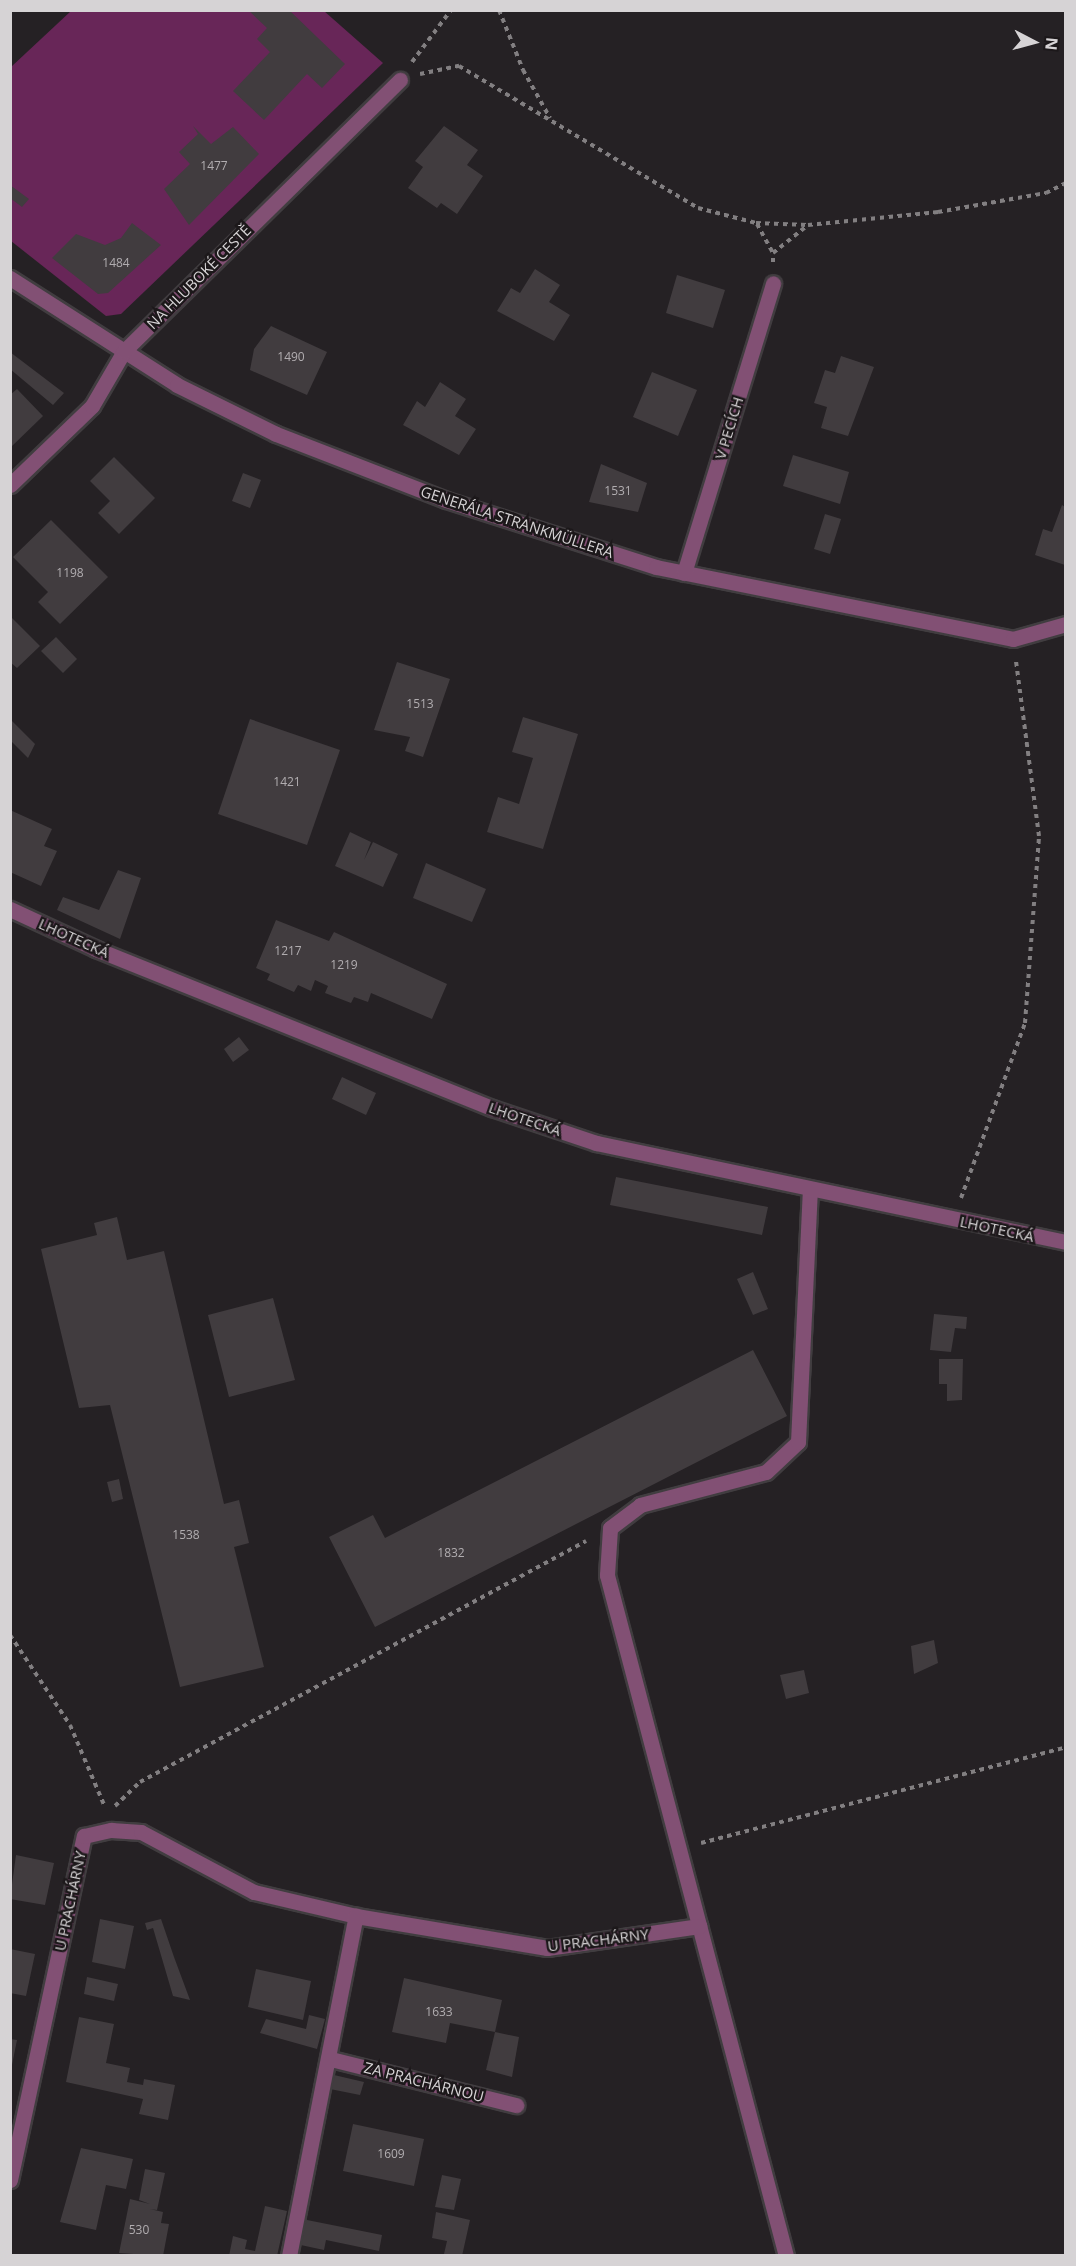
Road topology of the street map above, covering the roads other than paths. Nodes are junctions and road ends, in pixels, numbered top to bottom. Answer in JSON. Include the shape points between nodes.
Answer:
{"nodes":[{"id":1,"x":400,"y":80,"type":"road end"},
{"id":2,"x":10,"y":278,"type":"edge"},
{"id":3,"x":773,"y":284,"type":"road end"},
{"id":4,"x":124,"y":351,"type":"junction"},
{"id":5,"x":10,"y":485,"type":"edge"},
{"id":6,"x":684,"y":573,"type":"junction"},
{"id":7,"x":1065,"y":624,"type":"edge"},
{"id":8,"x":10,"y":909,"type":"edge"},
{"id":9,"x":810,"y":1190,"type":"junction"},
{"id":10,"x":1065,"y":1242,"type":"edge"},
{"id":11,"x":356,"y":1916,"type":"junction"},
{"id":12,"x":699,"y":1926,"type":"junction"},
{"id":13,"x":331,"y":2059,"type":"junction"},
{"id":14,"x":516,"y":2105,"type":"dead end"},
{"id":15,"x":10,"y":2180,"type":"edge"},
{"id":16,"x":289,"y":2256,"type":"edge"},
{"id":17,"x":786,"y":2256,"type":"edge"}],
"edges":[{"from":1,"to":4,"type":"street","name":"NA HLUBOKÉ CESTĚ"},
{"from":2,"to":4,"type":"street","name":"GENERÁLA STRANKMÜLLERA"},
{"from":3,"to":6,"type":"street","name":"V PECÍCH"},
{"from":4,"to":5,"type":"street","name":"NA HLUBOKÉ CESTĚ","via":[[92,406]]},
{"from":4,"to":6,"type":"street","name":"GENERÁLA STRANKMÜLLERA","via":[[177,386],[276,434],[446,500]]},
{"from":6,"to":7,"type":"street","name":"GENERÁLA STRANKMÜLLERA","via":[[1013,639]]},
{"from":8,"to":9,"type":"street","name":"LHOTECKÁ","via":[[96,949],[492,1108],[596,1143]]},
{"from":9,"to":10,"type":"street","name":"LHOTECKÁ"},
{"from":9,"to":12,"type":"street","via":[[798,1442],[766,1472],[640,1505],[610,1528],[607,1575]]},
{"from":11,"to":12,"type":"street","name":"U PRACHÁRNY","via":[[548,1948]]},
{"from":11,"to":13,"type":"street"},
{"from":11,"to":15,"type":"street","name":"U PRACHÁRNY","via":[[254,1892],[141,1832],[111,1830],[84,1836]]},
{"from":12,"to":17,"type":"street"},
{"from":13,"to":14,"type":"street","name":"ZA PRACHÁRNOU"},
{"from":13,"to":16,"type":"street"}]}
